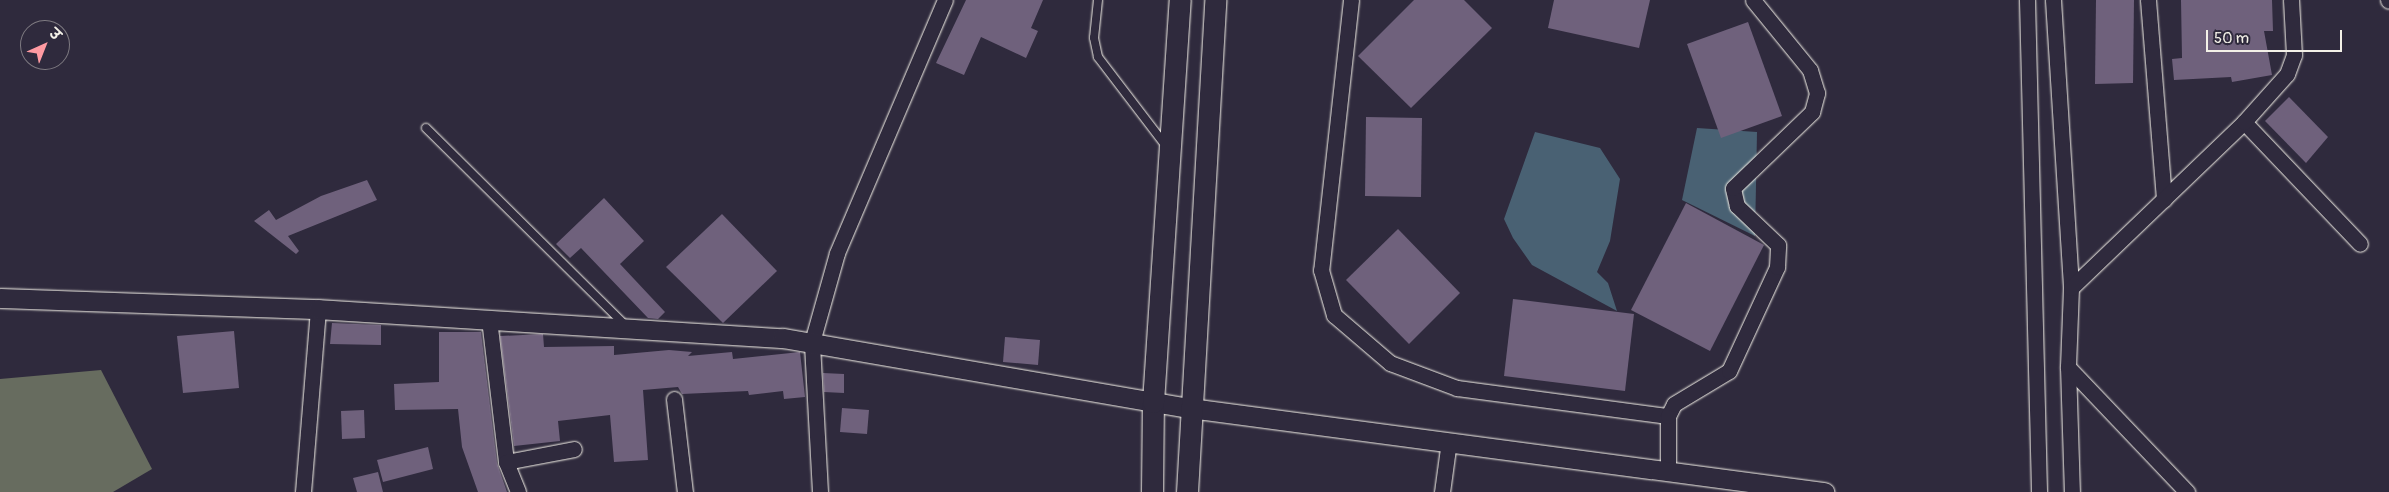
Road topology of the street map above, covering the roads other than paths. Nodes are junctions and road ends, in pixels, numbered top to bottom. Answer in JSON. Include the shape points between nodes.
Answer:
{"nodes":[{"id":1,"x":945,"y":0,"type":"edge"},
{"id":2,"x":1098,"y":0,"type":"edge"},
{"id":3,"x":1180,"y":0,"type":"edge"},
{"id":4,"x":1215,"y":0,"type":"edge"},
{"id":5,"x":1351,"y":0,"type":"edge"},
{"id":6,"x":1753,"y":0,"type":"edge"},
{"id":7,"x":2027,"y":0,"type":"edge"},
{"id":8,"x":2054,"y":0,"type":"edge"},
{"id":9,"x":2148,"y":0,"type":"edge"},
{"id":10,"x":2291,"y":0,"type":"edge"},
{"id":11,"x":2244,"y":122,"type":"junction"},
{"id":12,"x":426,"y":128,"type":"dead end"},
{"id":13,"x":1170,"y":151,"type":"junction"},
{"id":14,"x":2164,"y":199,"type":"junction"},
{"id":15,"x":2360,"y":244,"type":"dead end"},
{"id":16,"x":2072,"y":288,"type":"junction"},
{"id":17,"x":0,"y":298,"type":"edge"},
{"id":18,"x":318,"y":309,"type":"junction"},
{"id":19,"x":489,"y":319,"type":"junction"},
{"id":20,"x":628,"y":328,"type":"junction"},
{"id":21,"x":812,"y":342,"type":"junction"},
{"id":22,"x":2068,"y":366,"type":"junction"},
{"id":23,"x":674,"y":400,"type":"dead end"},
{"id":24,"x":1153,"y":402,"type":"junction"},
{"id":25,"x":1190,"y":408,"type":"junction"},
{"id":26,"x":1668,"y":416,"type":"junction"},
{"id":27,"x":1449,"y":441,"type":"junction"},
{"id":28,"x":574,"y":448,"type":"dead end"},
{"id":29,"x":506,"y":462,"type":"junction"},
{"id":30,"x":1668,"y":469,"type":"junction"},
{"id":31,"x":303,"y":492,"type":"edge"},
{"id":32,"x":518,"y":492,"type":"edge"},
{"id":33,"x":685,"y":492,"type":"edge"},
{"id":34,"x":820,"y":492,"type":"edge"},
{"id":35,"x":1152,"y":492,"type":"edge"},
{"id":36,"x":1187,"y":492,"type":"edge"},
{"id":37,"x":1442,"y":492,"type":"edge"},
{"id":38,"x":1824,"y":492,"type":"edge"},
{"id":39,"x":2039,"y":492,"type":"edge"},
{"id":40,"x":2072,"y":492,"type":"edge"},
{"id":41,"x":2187,"y":492,"type":"edge"}],
"edges":[{"from":1,"to":21,"type":"street","via":[[837,253]]},
{"from":2,"to":13,"type":"lane","via":[[1094,38],[1098,57]]},
{"from":3,"to":13,"type":"main road"},
{"from":4,"to":25,"type":"main road"},
{"from":5,"to":26,"type":"street","via":[[1321,270],[1334,315],[1390,363],[1448,385]]},
{"from":6,"to":26,"type":"street","via":[[1810,70],[1817,93],[1812,112],[1733,188],[1737,206],[1778,245],[1777,267],[1728,371],[1683,394]]},
{"from":7,"to":39,"type":"street"},
{"from":8,"to":16,"type":"street"},
{"from":9,"to":14,"type":"street"},
{"from":10,"to":11,"type":"street","via":[[2294,55],[2287,74]]},
{"from":11,"to":14,"type":"street"},
{"from":11,"to":15,"type":"street"},
{"from":12,"to":20,"type":"lane"},
{"from":13,"to":24,"type":"main road"},
{"from":14,"to":16,"type":"street"},
{"from":16,"to":22,"type":"street"},
{"from":17,"to":18,"type":"street"},
{"from":18,"to":19,"type":"street"},
{"from":18,"to":31,"type":"street"},
{"from":19,"to":20,"type":"street"},
{"from":19,"to":29,"type":"street"},
{"from":20,"to":21,"type":"street"},
{"from":21,"to":24,"type":"street"},
{"from":21,"to":34,"type":"street"},
{"from":22,"to":40,"type":"street"},
{"from":22,"to":41,"type":"street"},
{"from":23,"to":33,"type":"street"},
{"from":24,"to":25,"type":"street"},
{"from":24,"to":35,"type":"main road"},
{"from":25,"to":27,"type":"street"},
{"from":25,"to":36,"type":"main road"},
{"from":26,"to":30,"type":"street"},
{"from":27,"to":30,"type":"street"},
{"from":27,"to":37,"type":"street"},
{"from":28,"to":29,"type":"street"},
{"from":29,"to":32,"type":"street"},
{"from":30,"to":38,"type":"street"}]}
